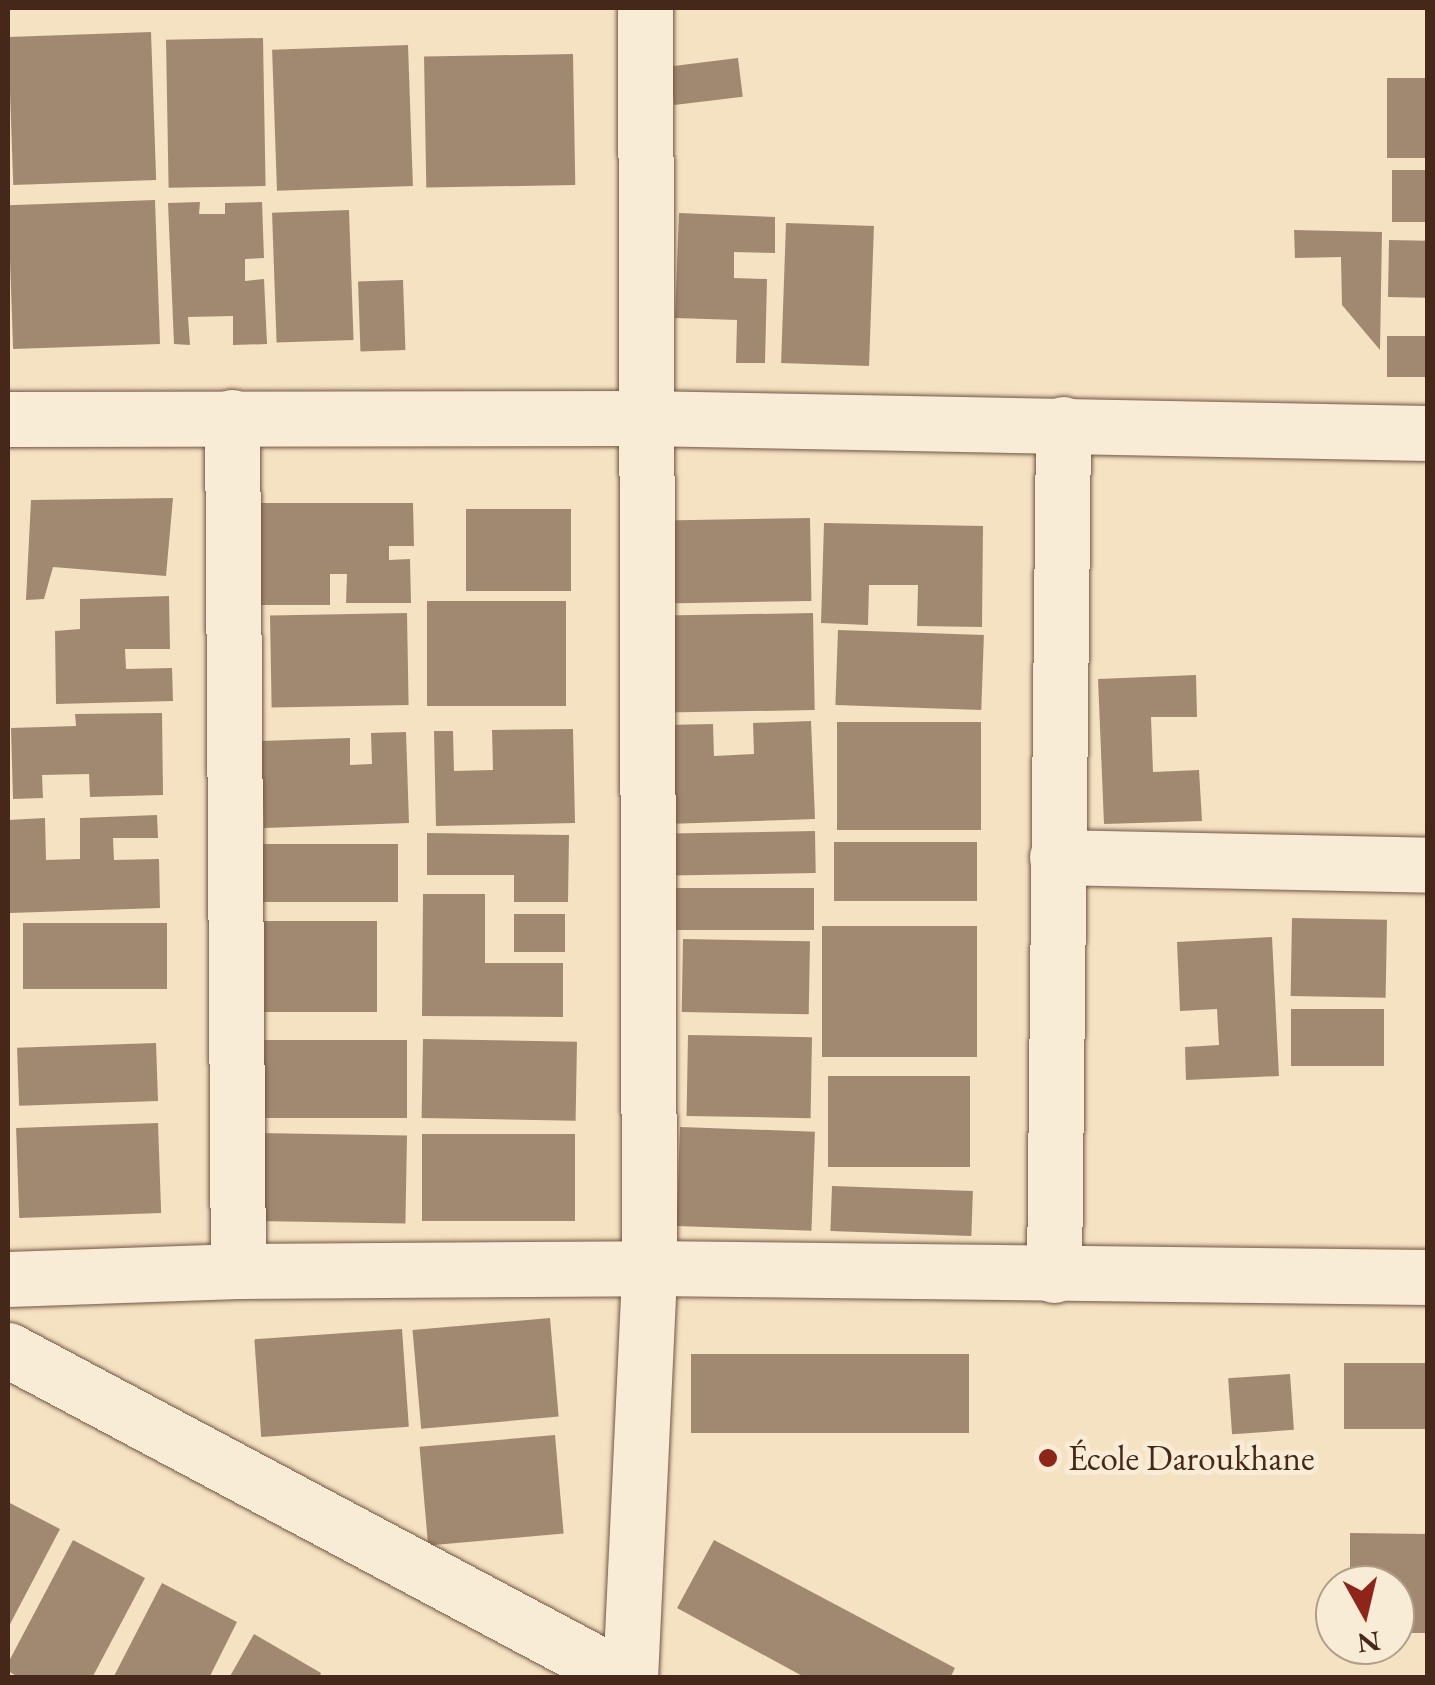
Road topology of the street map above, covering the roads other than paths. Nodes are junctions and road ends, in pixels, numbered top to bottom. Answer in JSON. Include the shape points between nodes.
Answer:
{"nodes":[{"id":1,"x":644,"y":8,"type":"edge"},
{"id":2,"x":8,"y":418,"type":"edge"},
{"id":3,"x":232,"y":418,"type":"junction"},
{"id":4,"x":644,"y":418,"type":"junction"},
{"id":5,"x":1063,"y":424,"type":"junction"},
{"id":6,"x":1428,"y":433,"type":"edge"},
{"id":7,"x":1057,"y":857,"type":"junction"},
{"id":8,"x":1428,"y":865,"type":"edge"},
{"id":9,"x":648,"y":1268,"type":"junction"},
{"id":10,"x":238,"y":1272,"type":"junction"},
{"id":11,"x":1054,"y":1276,"type":"junction"},
{"id":12,"x":1428,"y":1277,"type":"edge"},
{"id":13,"x":8,"y":1279,"type":"edge"},
{"id":14,"x":8,"y":1350,"type":"edge"},
{"id":15,"x":627,"y":1678,"type":"edge"}],
"edges":[{"from":1,"to":4,"type":"street"},
{"from":2,"to":3,"type":"street"},
{"from":3,"to":4,"type":"street"},
{"from":3,"to":10,"type":"street"},
{"from":4,"to":5,"type":"street"},
{"from":4,"to":9,"type":"street"},
{"from":5,"to":6,"type":"street"},
{"from":5,"to":7,"type":"street"},
{"from":7,"to":8,"type":"street"},
{"from":7,"to":11,"type":"street"},
{"from":9,"to":10,"type":"street"},
{"from":9,"to":11,"type":"street"},
{"from":9,"to":15,"type":"street"},
{"from":10,"to":13,"type":"street"},
{"from":11,"to":12,"type":"street"},
{"from":14,"to":15,"type":"street"}]}
